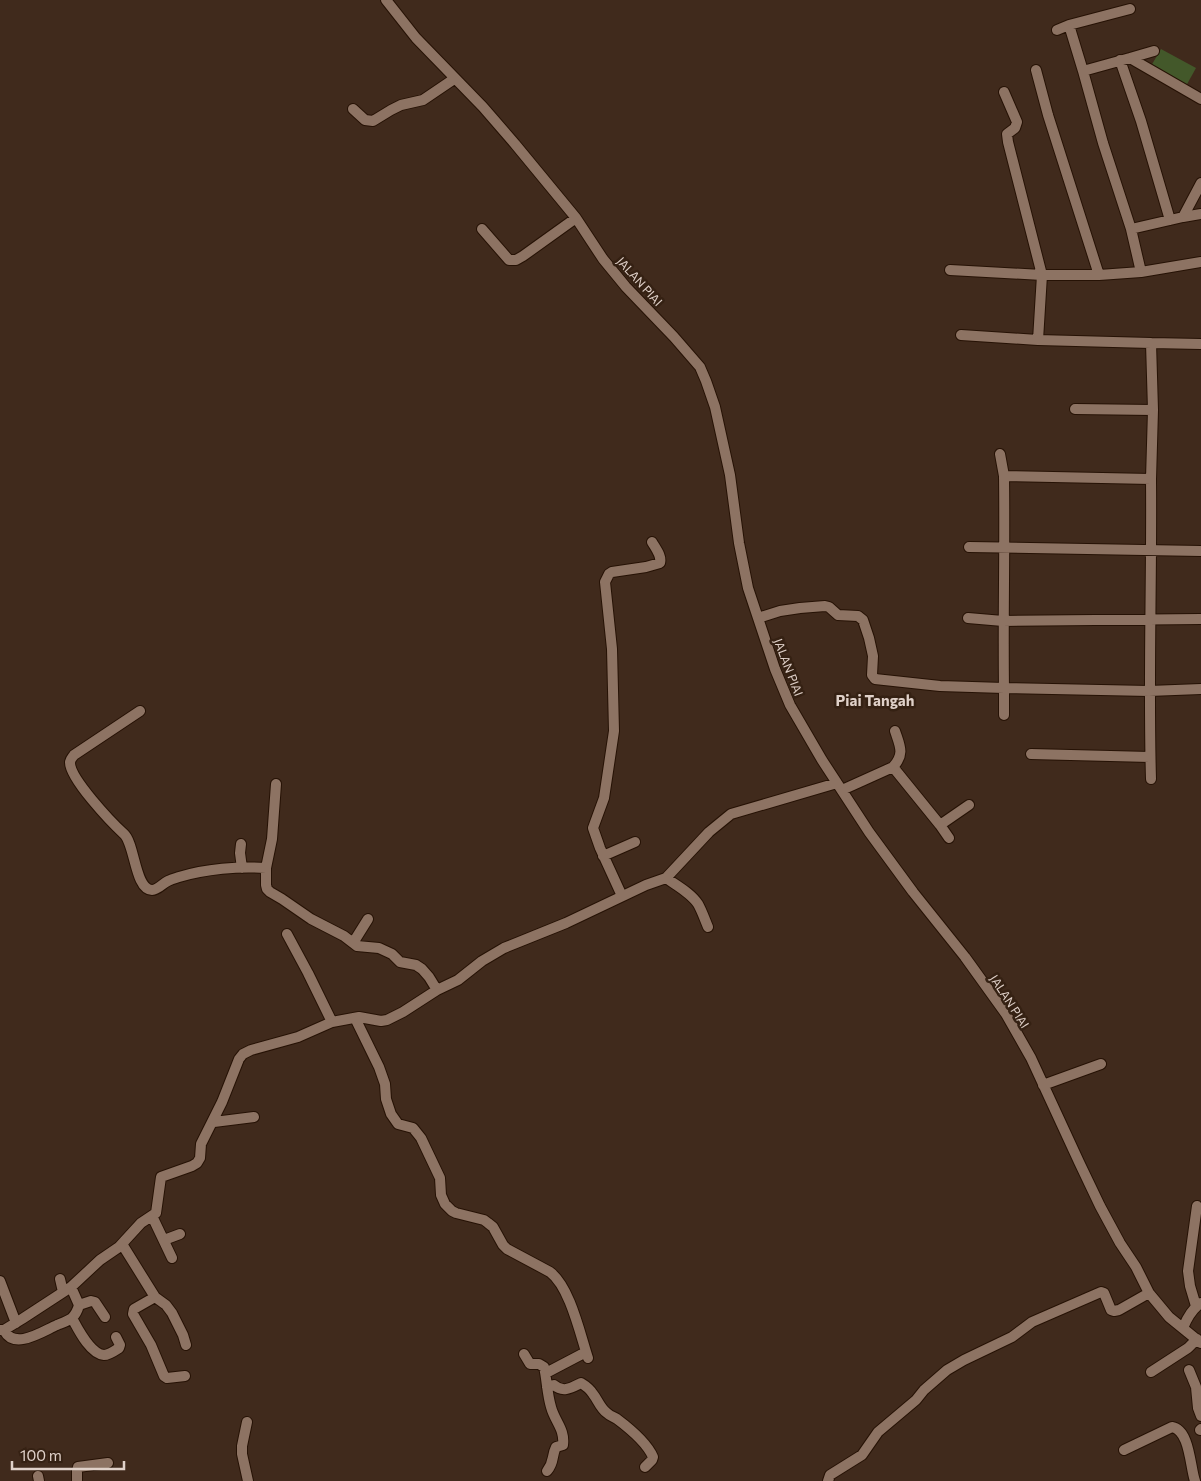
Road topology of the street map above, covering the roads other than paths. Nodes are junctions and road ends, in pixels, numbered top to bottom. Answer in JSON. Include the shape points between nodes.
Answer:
{"nodes":[{"id":1,"x":386,"y":0,"type":"edge"},
{"id":2,"x":1130,"y":10,"type":"dead end"},
{"id":3,"x":1069,"y":25,"type":"junction"},
{"id":4,"x":1057,"y":30,"type":"dead end"},
{"id":5,"x":1154,"y":51,"type":"dead end"},
{"id":6,"x":1125,"y":59,"type":"junction"},
{"id":7,"x":1036,"y":70,"type":"dead end"},
{"id":8,"x":1083,"y":71,"type":"junction"},
{"id":9,"x":454,"y":79,"type":"junction"},
{"id":10,"x":1004,"y":92,"type":"dead end"},
{"id":11,"x":1201,"y":99,"type":"edge"},
{"id":12,"x":353,"y":109,"type":"dead end"},
{"id":13,"x":1201,"y":183,"type":"edge"},
{"id":14,"x":1201,"y":214,"type":"edge"},
{"id":15,"x":1183,"y":217,"type":"junction"},
{"id":16,"x":576,"y":218,"type":"junction"},
{"id":17,"x":1170,"y":220,"type":"junction"},
{"id":18,"x":1131,"y":229,"type":"junction"},
{"id":19,"x":482,"y":230,"type":"dead end"},
{"id":20,"x":1201,"y":262,"type":"edge"},
{"id":21,"x":950,"y":270,"type":"dead end"},
{"id":22,"x":1141,"y":272,"type":"junction"},
{"id":23,"x":1042,"y":275,"type":"junction"},
{"id":24,"x":1098,"y":275,"type":"junction"},
{"id":25,"x":960,"y":335,"type":"dead end"},
{"id":26,"x":1038,"y":340,"type":"junction"},
{"id":27,"x":1151,"y":343,"type":"junction"},
{"id":28,"x":1201,"y":344,"type":"edge"},
{"id":29,"x":1075,"y":409,"type":"dead end"},
{"id":30,"x":1152,"y":410,"type":"junction"},
{"id":31,"x":1000,"y":454,"type":"dead end"},
{"id":32,"x":1004,"y":476,"type":"junction"},
{"id":33,"x":1151,"y":479,"type":"junction"},
{"id":34,"x":652,"y":542,"type":"dead end"},
{"id":35,"x":969,"y":547,"type":"dead end"},
{"id":36,"x":1005,"y":548,"type":"junction"},
{"id":37,"x":1152,"y":551,"type":"junction"},
{"id":38,"x":1201,"y":551,"type":"edge"},
{"id":39,"x":758,"y":618,"type":"junction"},
{"id":40,"x":968,"y":618,"type":"dead end"},
{"id":41,"x":1201,"y":619,"type":"edge"},
{"id":42,"x":1150,"y":621,"type":"junction"},
{"id":43,"x":1003,"y":622,"type":"junction"},
{"id":44,"x":1004,"y":688,"type":"junction"},
{"id":45,"x":1201,"y":689,"type":"edge"},
{"id":46,"x":1149,"y":691,"type":"junction"},
{"id":47,"x":140,"y":711,"type":"dead end"},
{"id":48,"x":1004,"y":715,"type":"dead end"},
{"id":49,"x":896,"y":731,"type":"dead end"},
{"id":50,"x":1030,"y":754,"type":"dead end"},
{"id":51,"x":1150,"y":757,"type":"junction"},
{"id":52,"x":893,"y":767,"type":"junction"},
{"id":53,"x":1151,"y":780,"type":"dead end"},
{"id":54,"x":276,"y":784,"type":"dead end"},
{"id":55,"x":840,"y":787,"type":"junction"},
{"id":56,"x":969,"y":805,"type":"dead end"},
{"id":57,"x":940,"y":825,"type":"junction"},
{"id":58,"x":949,"y":838,"type":"dead end"},
{"id":59,"x":635,"y":842,"type":"dead end"},
{"id":60,"x":241,"y":844,"type":"dead end"},
{"id":61,"x":603,"y":856,"type":"junction"},
{"id":62,"x":242,"y":868,"type":"junction"},
{"id":63,"x":266,"y":868,"type":"junction"},
{"id":64,"x":666,"y":878,"type":"junction"},
{"id":65,"x":622,"y":896,"type":"junction"},
{"id":66,"x":368,"y":919,"type":"dead end"},
{"id":67,"x":708,"y":927,"type":"dead end"},
{"id":68,"x":287,"y":934,"type":"dead end"},
{"id":69,"x":353,"y":943,"type":"junction"},
{"id":70,"x":437,"y":990,"type":"junction"},
{"id":71,"x":355,"y":1018,"type":"junction"},
{"id":72,"x":332,"y":1022,"type":"junction"},
{"id":73,"x":1101,"y":1064,"type":"dead end"},
{"id":74,"x":1043,"y":1085,"type":"junction"},
{"id":75,"x":254,"y":1117,"type":"dead end"},
{"id":76,"x":214,"y":1122,"type":"junction"},
{"id":77,"x":1198,"y":1206,"type":"dead end"},
{"id":78,"x":152,"y":1216,"type":"junction"},
{"id":79,"x":180,"y":1234,"type":"dead end"},
{"id":80,"x":164,"y":1240,"type":"junction"},
{"id":81,"x":122,"y":1244,"type":"junction"},
{"id":82,"x":172,"y":1258,"type":"dead end"},
{"id":83,"x":60,"y":1279,"type":"dead end"},
{"id":84,"x":0,"y":1281,"type":"edge"},
{"id":85,"x":67,"y":1290,"type":"junction"},
{"id":86,"x":1149,"y":1292,"type":"junction"},
{"id":87,"x":155,"y":1297,"type":"junction"},
{"id":88,"x":1199,"y":1304,"type":"edge"},
{"id":89,"x":79,"y":1305,"type":"junction"},
{"id":90,"x":105,"y":1317,"type":"dead end"},
{"id":91,"x":72,"y":1318,"type":"junction"},
{"id":92,"x":16,"y":1323,"type":"junction"},
{"id":93,"x":1183,"y":1328,"type":"junction"},
{"id":94,"x":2,"y":1330,"type":"edge"},
{"id":95,"x":116,"y":1338,"type":"dead end"},
{"id":96,"x":1199,"y":1341,"type":"edge"},
{"id":97,"x":186,"y":1345,"type":"dead end"},
{"id":98,"x":524,"y":1354,"type":"dead end"},
{"id":99,"x":1189,"y":1370,"type":"dead end"},
{"id":100,"x":1151,"y":1372,"type":"dead end"},
{"id":101,"x":546,"y":1373,"type":"junction"},
{"id":102,"x":185,"y":1376,"type":"dead end"},
{"id":103,"x":547,"y":1387,"type":"junction"},
{"id":104,"x":1201,"y":1416,"type":"edge"},
{"id":105,"x":247,"y":1422,"type":"dead end"},
{"id":106,"x":1124,"y":1450,"type":"dead end"},
{"id":107,"x":108,"y":1463,"type":"dead end"},
{"id":108,"x":645,"y":1467,"type":"dead end"},
{"id":109,"x":547,"y":1471,"type":"dead end"},
{"id":110,"x":77,"y":1481,"type":"edge"},
{"id":111,"x":248,"y":1481,"type":"edge"},
{"id":112,"x":828,"y":1481,"type":"edge"},
{"id":113,"x":1195,"y":1481,"type":"edge"}],
"edges":[{"from":1,"to":9,"type":"street","name":"JALAN PIAI"},
{"from":2,"to":3,"type":"street"},
{"from":3,"to":4,"type":"street"},
{"from":3,"to":8,"type":"street"},
{"from":5,"to":6,"type":"street"},
{"from":6,"to":8,"type":"street"},
{"from":6,"to":11,"type":"street"},
{"from":6,"to":17,"type":"street"},
{"from":7,"to":24,"type":"street"},
{"from":8,"to":18,"type":"street"},
{"from":9,"to":12,"type":"street","via":[[423,100],[401,105],[373,120],[365,120]]},
{"from":9,"to":16,"type":"street","name":"JALAN PIAI","via":[[483,108]]},
{"from":10,"to":23,"type":"street","via":[[1017,122],[1016,128],[1007,134],[1008,142]]},
{"from":13,"to":15,"type":"street"},
{"from":14,"to":15,"type":"street"},
{"from":15,"to":17,"type":"street"},
{"from":16,"to":19,"type":"street","via":[[513,260],[509,260]]},
{"from":16,"to":39,"type":"street","name":"JALAN PIAI","via":[[626,287],[700,367],[715,407],[730,475],[744,571]]},
{"from":17,"to":18,"type":"street"},
{"from":18,"to":22,"type":"street"},
{"from":20,"to":22,"type":"street"},
{"from":21,"to":23,"type":"street"},
{"from":22,"to":24,"type":"street"},
{"from":23,"to":24,"type":"street"},
{"from":23,"to":26,"type":"street"},
{"from":25,"to":26,"type":"street"},
{"from":26,"to":27,"type":"street"},
{"from":27,"to":28,"type":"street"},
{"from":27,"to":30,"type":"street"},
{"from":29,"to":30,"type":"street"},
{"from":30,"to":33,"type":"street"},
{"from":31,"to":32,"type":"street"},
{"from":32,"to":33,"type":"street"},
{"from":32,"to":36,"type":"street"},
{"from":33,"to":37,"type":"street"},
{"from":34,"to":61,"type":"street","via":[[660,563],[612,572],[606,582],[614,731],[604,798],[593,828]]},
{"from":35,"to":36,"type":"street"},
{"from":36,"to":37,"type":"street"},
{"from":36,"to":43,"type":"street"},
{"from":37,"to":38,"type":"street"},
{"from":37,"to":42,"type":"street"},
{"from":39,"to":44,"type":"street","via":[[787,610],[827,606],[838,615],[858,616],[862,620],[873,656],[872,675],[875,679]]},
{"from":39,"to":55,"type":"street","name":"JALAN PIAI","via":[[787,699]]},
{"from":40,"to":43,"type":"street"},
{"from":41,"to":42,"type":"street"},
{"from":42,"to":43,"type":"street"},
{"from":42,"to":46,"type":"street"},
{"from":43,"to":44,"type":"street"},
{"from":44,"to":46,"type":"street"},
{"from":44,"to":48,"type":"street"},
{"from":45,"to":46,"type":"street"},
{"from":46,"to":51,"type":"street"},
{"from":47,"to":62,"type":"street","via":[[74,755],[70,765],[96,805],[128,839],[142,882],[153,890],[168,881],[198,872]]},
{"from":49,"to":52,"type":"street","via":[[901,754]]},
{"from":50,"to":51,"type":"street"},
{"from":51,"to":53,"type":"street"},
{"from":52,"to":55,"type":"street"},
{"from":52,"to":57,"type":"street"},
{"from":54,"to":63,"type":"street","via":[[272,839]]},
{"from":55,"to":64,"type":"street","via":[[730,814],[708,832]]},
{"from":55,"to":74,"type":"street","name":"JALAN PIAI","via":[[912,892],[1006,1014]]},
{"from":56,"to":57,"type":"street"},
{"from":57,"to":58,"type":"street"},
{"from":59,"to":61,"type":"street"},
{"from":60,"to":62,"type":"street"},
{"from":61,"to":65,"type":"street"},
{"from":62,"to":63,"type":"street"},
{"from":63,"to":69,"type":"street","via":[[266,885],[270,892]]},
{"from":64,"to":65,"type":"street"},
{"from":64,"to":67,"type":"street","via":[[698,904]]},
{"from":65,"to":70,"type":"street","via":[[504,948],[458,980]]},
{"from":66,"to":69,"type":"street"},
{"from":68,"to":72,"type":"street"},
{"from":69,"to":70,"type":"street","via":[[379,948],[400,962],[416,965],[429,976]]},
{"from":70,"to":71,"type":"street","via":[[387,1020]]},
{"from":71,"to":72,"type":"street"},
{"from":71,"to":101,"type":"street","via":[[379,1067],[391,1114],[398,1124],[413,1128],[421,1138],[440,1178],[445,1204],[456,1213],[484,1220],[493,1227],[507,1249],[550,1272],[562,1284],[587,1355]]},
{"from":72,"to":76,"type":"street","via":[[298,1037],[243,1054]]},
{"from":73,"to":74,"type":"street"},
{"from":74,"to":86,"type":"street","name":"JALAN PIAI","via":[[1100,1206]]},
{"from":75,"to":76,"type":"street"},
{"from":76,"to":78,"type":"street","via":[[201,1144],[197,1163],[161,1177],[156,1213]]},
{"from":77,"to":88,"type":"street","via":[[1188,1271],[1190,1286]]},
{"from":78,"to":80,"type":"street"},
{"from":78,"to":81,"type":"street"},
{"from":79,"to":80,"type":"street"},
{"from":80,"to":82,"type":"street"},
{"from":81,"to":85,"type":"street"},
{"from":81,"to":87,"type":"street"},
{"from":83,"to":85,"type":"street"},
{"from":84,"to":92,"type":"street"},
{"from":85,"to":89,"type":"street"},
{"from":85,"to":92,"type":"street"},
{"from":86,"to":93,"type":"street","name":"JALAN PIAI","via":[[1169,1317]]},
{"from":86,"to":112,"type":"street","via":[[1114,1311],[1101,1292],[1032,1322],[1012,1337],[947,1370],[878,1432],[862,1455],[830,1474]]},
{"from":87,"to":97,"type":"street","via":[[172,1313]]},
{"from":87,"to":102,"type":"street","via":[[134,1309],[134,1314],[164,1376]]},
{"from":88,"to":93,"type":"street"},
{"from":89,"to":90,"type":"street","via":[[95,1302]]},
{"from":89,"to":91,"type":"street"},
{"from":91,"to":94,"type":"street","via":[[21,1339],[11,1338]]},
{"from":91,"to":95,"type":"street","via":[[92,1348],[103,1354],[119,1348]]},
{"from":92,"to":94,"type":"street"},
{"from":93,"to":96,"type":"street","name":"JALAN PIAI"},
{"from":96,"to":100,"type":"street"},
{"from":98,"to":101,"type":"street","via":[[530,1364],[539,1364]]},
{"from":99,"to":104,"type":"street"},
{"from":101,"to":103,"type":"street"},
{"from":103,"to":108,"type":"street","via":[[554,1385],[569,1390],[581,1383],[588,1388],[607,1414],[629,1429],[650,1450],[653,1457]]},
{"from":103,"to":109,"type":"street","via":[[550,1406],[564,1438],[563,1445],[556,1447],[552,1465]]},
{"from":105,"to":111,"type":"street","via":[[242,1454]]},
{"from":106,"to":113,"type":"street","via":[[1175,1427],[1184,1438]]},
{"from":107,"to":110,"type":"street","via":[[78,1467]]}]}
